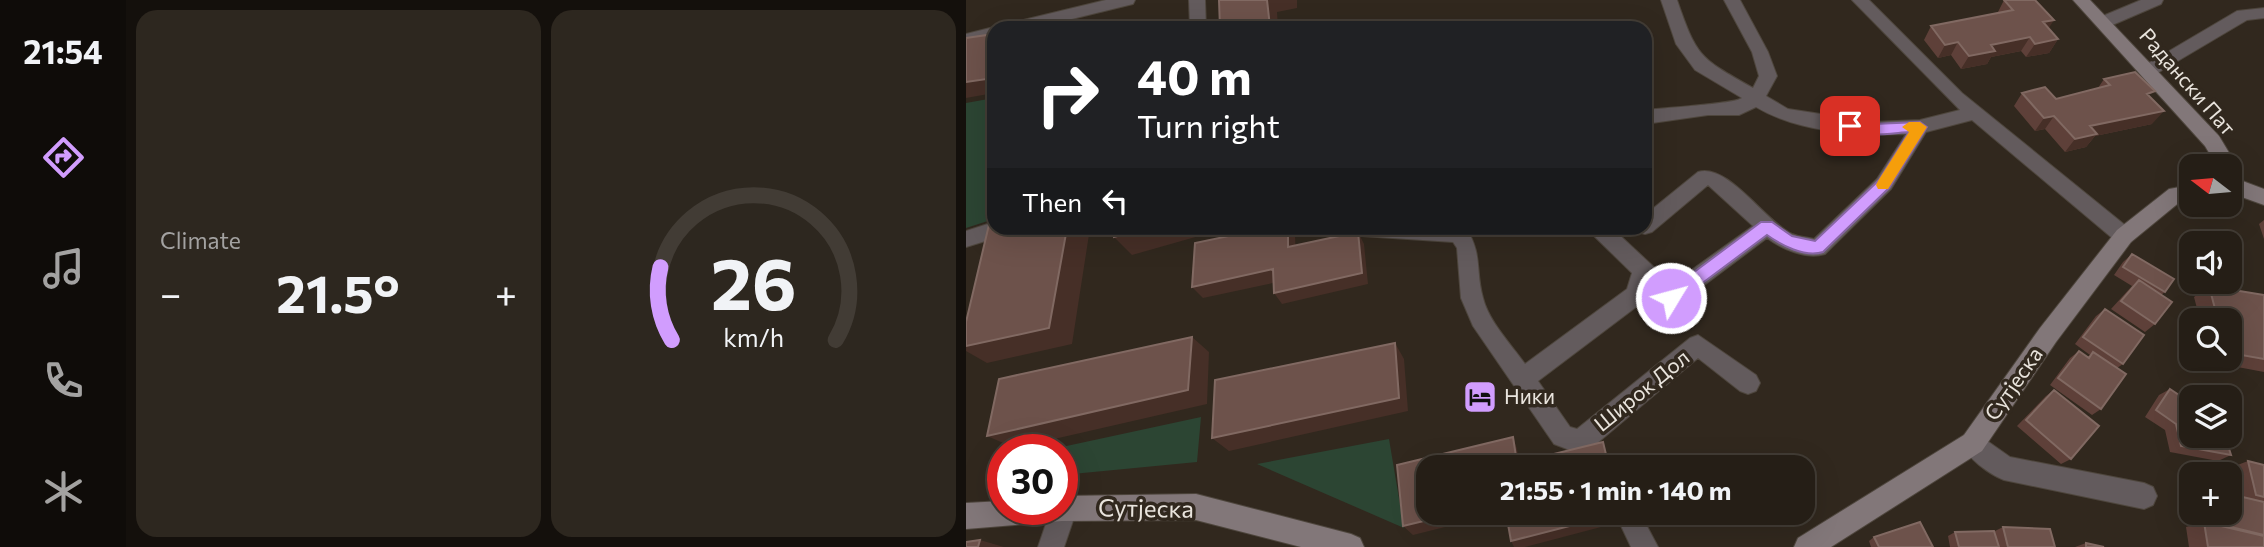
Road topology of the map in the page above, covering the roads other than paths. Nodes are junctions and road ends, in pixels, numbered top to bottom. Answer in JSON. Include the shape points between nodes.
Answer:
{"nodes":[{"id":1,"x":1127,"y":0,"type":"edge"},
{"id":2,"x":1197,"y":0,"type":"edge"},
{"id":3,"x":1669,"y":0,"type":"edge"},
{"id":4,"x":1732,"y":0,"type":"edge"},
{"id":5,"x":1860,"y":0,"type":"edge"},
{"id":6,"x":2081,"y":0,"type":"edge"},
{"id":7,"x":2155,"y":0,"type":"edge"},
{"id":8,"x":2264,"y":13,"type":"edge"},
{"id":9,"x":1042,"y":21,"type":"edge"},
{"id":10,"x":1198,"y":21,"type":"edge"},
{"id":11,"x":2104,"y":22,"type":"junction"},
{"id":12,"x":987,"y":35,"type":"edge"},
{"id":13,"x":966,"y":40,"type":"edge"},
{"id":14,"x":2148,"y":71,"type":"junction"},
{"id":15,"x":1756,"y":98,"type":"junction"},
{"id":16,"x":1975,"y":113,"type":"junction"},
{"id":17,"x":1652,"y":116,"type":"edge"},
{"id":18,"x":1920,"y":127,"type":"junction"},
{"id":19,"x":2220,"y":154,"type":"edge"},
{"id":20,"x":2242,"y":186,"type":"edge"},
{"id":21,"x":2179,"y":194,"type":"edge"},
{"id":22,"x":2264,"y":197,"type":"edge"},
{"id":23,"x":1652,"y":220,"type":"edge"},
{"id":24,"x":1767,"y":227,"type":"junction"},
{"id":25,"x":987,"y":232,"type":"edge"},
{"id":26,"x":1460,"y":235,"type":"edge"},
{"id":27,"x":1607,"y":235,"type":"edge"},
{"id":28,"x":1634,"y":235,"type":"edge"},
{"id":29,"x":2124,"y":236,"type":"junction"},
{"id":30,"x":966,"y":239,"type":"edge"},
{"id":31,"x":1620,"y":246,"type":"junction"},
{"id":32,"x":1643,"y":271,"type":"junction"},
{"id":33,"x":1523,"y":379,"type":"junction"},
{"id":34,"x":1748,"y":383,"type":"dead end"},
{"id":35,"x":1973,"y":443,"type":"junction"},
{"id":36,"x":2144,"y":496,"type":"dead end"},
{"id":37,"x":1078,"y":509,"type":"edge"},
{"id":38,"x":987,"y":514,"type":"edge"},
{"id":39,"x":966,"y":516,"type":"edge"},
{"id":40,"x":1057,"y":525,"type":"edge"},
{"id":41,"x":1633,"y":525,"type":"edge"},
{"id":42,"x":1051,"y":547,"type":"edge"},
{"id":43,"x":1352,"y":547,"type":"edge"},
{"id":44,"x":1645,"y":547,"type":"edge"},
{"id":45,"x":1807,"y":547,"type":"edge"}],
"edges":[{"from":1,"to":9,"type":"street"},
{"from":2,"to":10,"type":"street"},
{"from":3,"to":15,"type":"street","via":[[1684,44],[1701,66]]},
{"from":4,"to":15,"type":"street","via":[[1768,76]]},
{"from":5,"to":16,"type":"street"},
{"from":6,"to":11,"type":"street","name":"Радански Пат"},
{"from":7,"to":11,"type":"street"},
{"from":8,"to":14,"type":"street","via":[[2243,15]]},
{"from":11,"to":14,"type":"street","name":"Радански Пат"},
{"from":12,"to":13,"type":"street"},
{"from":14,"to":19,"type":"street","name":"Радански Пат"},
{"from":15,"to":17,"type":"street","via":[[1740,109]]},
{"from":15,"to":18,"type":"street","via":[[1784,115],[1873,129]]},
{"from":16,"to":18,"type":"street"},
{"from":16,"to":29,"type":"street"},
{"from":18,"to":24,"type":"street","via":[[1884,184],[1818,248],[1788,242]]},
{"from":20,"to":22,"type":"street"},
{"from":21,"to":29,"type":"street","name":"Сутјеска"},
{"from":23,"to":24,"type":"street","via":[[1704,177],[1714,179]]},
{"from":24,"to":32,"type":"street","via":[[1671,298]]},
{"from":25,"to":30,"type":"street"},
{"from":26,"to":33,"type":"street","name":"Широк Дол","via":[[1467,247],[1472,298],[1481,319]]},
{"from":27,"to":31,"type":"street"},
{"from":28,"to":31,"type":"street"},
{"from":29,"to":35,"type":"street","name":"Сутјеска"},
{"from":31,"to":32,"type":"street"},
{"from":32,"to":33,"type":"street","via":[[1636,294]]},
{"from":33,"to":34,"type":"street","name":"Широк Дол","via":[[1562,436],[1580,442],[1698,345]]},
{"from":35,"to":36,"type":"street","via":[[2004,468]]},
{"from":35,"to":45,"type":"street","name":"Сутјеска"},
{"from":37,"to":43,"type":"street","name":"Сутјеска","via":[[1196,508]]},
{"from":38,"to":39,"type":"street","name":"Сутјеска"},
{"from":40,"to":42,"type":"street"},
{"from":41,"to":44,"type":"street"}]}
